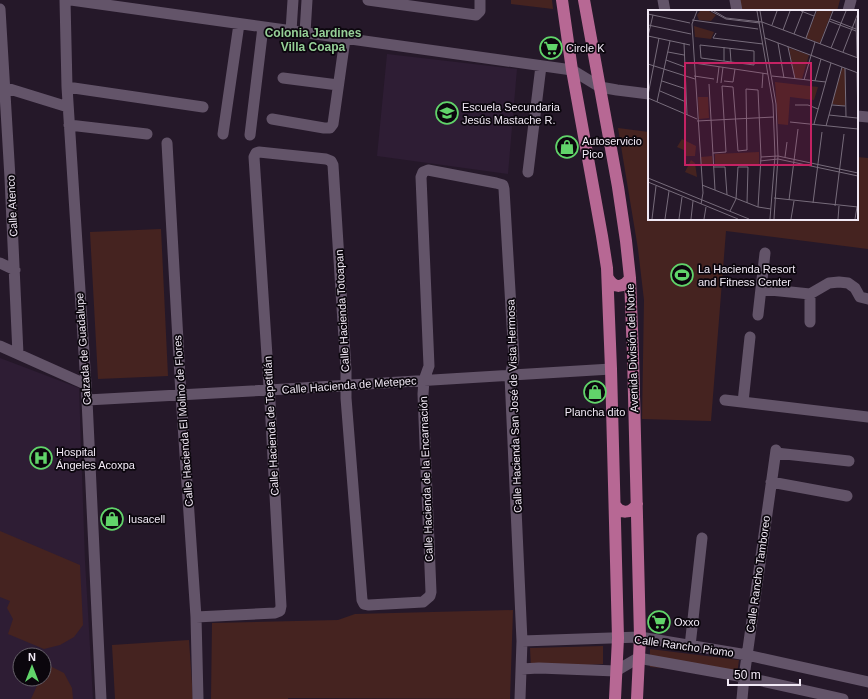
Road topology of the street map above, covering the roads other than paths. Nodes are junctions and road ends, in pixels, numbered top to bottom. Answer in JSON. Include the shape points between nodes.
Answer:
{"nodes":[{"id":1,"x":65,"y":0,"type":"edge"},
{"id":2,"x":71,"y":0,"type":"edge"},
{"id":3,"x":293,"y":0,"type":"edge"},
{"id":4,"x":307,"y":0,"type":"edge"},
{"id":5,"x":370,"y":0,"type":"edge"},
{"id":6,"x":480,"y":0,"type":"edge"},
{"id":7,"x":562,"y":0,"type":"edge"},
{"id":8,"x":584,"y":0,"type":"edge"},
{"id":9,"x":663,"y":0,"type":"edge"},
{"id":10,"x":735,"y":0,"type":"edge"},
{"id":11,"x":851,"y":0,"type":"edge"},
{"id":12,"x":427,"y":4,"type":"edge"},
{"id":13,"x":0,"y":10,"type":"edge"},
{"id":14,"x":665,"y":10,"type":"edge"},
{"id":15,"x":737,"y":10,"type":"edge"},
{"id":16,"x":848,"y":10,"type":"edge"},
{"id":17,"x":0,"y":24,"type":"edge"},
{"id":18,"x":239,"y":24,"type":"junction"},
{"id":19,"x":263,"y":27,"type":"junction"},
{"id":20,"x":292,"y":31,"type":"junction"},
{"id":21,"x":305,"y":33,"type":"junction"},
{"id":22,"x":345,"y":38,"type":"junction"},
{"id":23,"x":541,"y":66,"type":"junction"},
{"id":24,"x":572,"y":70,"type":"junction"},
{"id":25,"x":282,"y":78,"type":"dead end"},
{"id":26,"x":338,"y":86,"type":"junction"},
{"id":27,"x":3,"y":87,"type":"edge"},
{"id":28,"x":67,"y":87,"type":"junction"},
{"id":29,"x":600,"y":87,"type":"junction"},
{"id":30,"x":648,"y":94,"type":"edge"},
{"id":31,"x":68,"y":107,"type":"junction"},
{"id":32,"x":203,"y":107,"type":"dead end"},
{"id":33,"x":858,"y":116,"type":"edge"},
{"id":34,"x":868,"y":118,"type":"edge"},
{"id":35,"x":272,"y":119,"type":"dead end"},
{"id":36,"x":69,"y":125,"type":"junction"},
{"id":37,"x":147,"y":134,"type":"dead end"},
{"id":38,"x":223,"y":134,"type":"dead end"},
{"id":39,"x":250,"y":135,"type":"dead end"},
{"id":40,"x":167,"y":143,"type":"dead end"},
{"id":41,"x":254,"y":157,"type":"joint"},
{"id":42,"x":423,"y":172,"type":"joint"},
{"id":43,"x":528,"y":172,"type":"dead end"},
{"id":44,"x":5,"y":176,"type":"edge"},
{"id":45,"x":765,"y":253,"type":"dead end"},
{"id":46,"x":0,"y":263,"type":"edge"},
{"id":47,"x":14,"y":270,"type":"junction"},
{"id":48,"x":608,"y":278,"type":"junction"},
{"id":49,"x":630,"y":278,"type":"junction"},
{"id":50,"x":761,"y":289,"type":"junction"},
{"id":51,"x":810,"y":294,"type":"junction"},
{"id":52,"x":631,"y":298,"type":"junction"},
{"id":53,"x":868,"y":299,"type":"edge"},
{"id":54,"x":609,"y":301,"type":"junction"},
{"id":55,"x":758,"y":315,"type":"dead end"},
{"id":56,"x":810,"y":322,"type":"dead end"},
{"id":57,"x":750,"y":337,"type":"dead end"},
{"id":58,"x":0,"y":346,"type":"edge"},
{"id":59,"x":18,"y":354,"type":"junction"},
{"id":60,"x":611,"y":369,"type":"junction"},
{"id":61,"x":510,"y":376,"type":"junction"},
{"id":62,"x":424,"y":380,"type":"junction"},
{"id":63,"x":86,"y":384,"type":"junction"},
{"id":64,"x":346,"y":385,"type":"junction"},
{"id":65,"x":270,"y":390,"type":"junction"},
{"id":66,"x":181,"y":395,"type":"junction"},
{"id":67,"x":87,"y":400,"type":"junction"},
{"id":68,"x":726,"y":400,"type":"dead end"},
{"id":69,"x":743,"y":402,"type":"junction"},
{"id":70,"x":868,"y":417,"type":"edge"},
{"id":71,"x":849,"y":461,"type":"dead end"},
{"id":72,"x":771,"y":482,"type":"junction"},
{"id":73,"x":847,"y":496,"type":"dead end"},
{"id":74,"x":637,"y":504,"type":"junction"},
{"id":75,"x":615,"y":505,"type":"junction"},
{"id":76,"x":615,"y":526,"type":"junction"},
{"id":77,"x":637,"y":526,"type":"junction"},
{"id":78,"x":702,"y":538,"type":"dead end"},
{"id":79,"x":362,"y":600,"type":"joint"},
{"id":80,"x":196,"y":616,"type":"junction"},
{"id":81,"x":640,"y":637,"type":"junction"},
{"id":82,"x":618,"y":638,"type":"junction"},
{"id":83,"x":522,"y":641,"type":"junction"},
{"id":84,"x":690,"y":646,"type":"junction"},
{"id":85,"x":747,"y":655,"type":"junction"},
{"id":86,"x":638,"y":658,"type":"junction"},
{"id":87,"x":521,"y":669,"type":"junction"},
{"id":88,"x":616,"y":671,"type":"junction"},
{"id":89,"x":744,"y":677,"type":"junction"},
{"id":90,"x":868,"y":682,"type":"edge"},
{"id":91,"x":101,"y":699,"type":"edge"},
{"id":92,"x":198,"y":699,"type":"edge"},
{"id":93,"x":520,"y":699,"type":"edge"},
{"id":94,"x":615,"y":699,"type":"edge"},
{"id":95,"x":637,"y":699,"type":"edge"},
{"id":96,"x":742,"y":699,"type":"edge"},
{"id":97,"x":843,"y":699,"type":"edge"}],
"edges":[{"from":1,"to":28,"type":"street","name":"Calzada de Guadalupe"},
{"from":2,"to":18,"type":"street"},
{"from":3,"to":20,"type":"street"},
{"from":4,"to":21,"type":"street"},
{"from":5,"to":12,"type":"street"},
{"from":6,"to":12,"type":"street","via":[[480,11],[476,15]]},
{"from":7,"to":24,"type":"main road","name":"Avenida División del Norte"},
{"from":8,"to":29,"type":"main road","name":"Avenida División del Norte"},
{"from":9,"to":14,"type":"street"},
{"from":10,"to":15,"type":"street"},
{"from":11,"to":16,"type":"street"},
{"from":13,"to":17,"type":"street","name":"Calle Atenco"},
{"from":17,"to":27,"type":"street","name":"Calle Atenco"},
{"from":18,"to":19,"type":"street"},
{"from":18,"to":38,"type":"street"},
{"from":19,"to":20,"type":"street"},
{"from":19,"to":39,"type":"street"},
{"from":20,"to":21,"type":"street"},
{"from":21,"to":22,"type":"street"},
{"from":22,"to":23,"type":"street"},
{"from":22,"to":26,"type":"street"},
{"from":23,"to":24,"type":"street"},
{"from":23,"to":43,"type":"street"},
{"from":24,"to":29,"type":"street"},
{"from":24,"to":48,"type":"main road","name":"Avenida División del Norte"},
{"from":25,"to":26,"type":"street"},
{"from":26,"to":35,"type":"street","via":[[333,124],[330,128]]},
{"from":27,"to":31,"type":"street"},
{"from":27,"to":44,"type":"street","name":"Calle Atenco"},
{"from":28,"to":31,"type":"street","name":"Calzada de Guadalupe"},
{"from":28,"to":32,"type":"street"},
{"from":29,"to":30,"type":"street"},
{"from":29,"to":49,"type":"main road","name":"Avenida División del Norte","via":[[618,187]]},
{"from":31,"to":36,"type":"street","name":"Calzada de Guadalupe"},
{"from":33,"to":34,"type":"street"},
{"from":36,"to":37,"type":"street"},
{"from":36,"to":63,"type":"street","name":"Calzada de Guadalupe"},
{"from":40,"to":66,"type":"street","name":"Calle Hacienda El Molino de Flores"},
{"from":41,"to":64,"type":"street","name":"Calle Hacienda Totoapan","via":[[259,152],[326,159],[333,165]]},
{"from":41,"to":65,"type":"street","name":"Calle Hacienda de Tepetitlán"},
{"from":42,"to":61,"type":"street","name":"Calle Hacienda San José de Vista Hermosa","via":[[428,170],[503,185],[514,359]]},
{"from":42,"to":62,"type":"street","name":"Calle Hacienda de la Encarnación","via":[[421,177],[429,366]]},
{"from":44,"to":47,"type":"street","name":"Calle Atenco"},
{"from":45,"to":50,"type":"street"},
{"from":46,"to":47,"type":"street"},
{"from":47,"to":59,"type":"street","name":"Calle Atenco"},
{"from":48,"to":49,"type":"main road","via":[[612,284],[619,286]]},
{"from":48,"to":54,"type":"main road","name":"Avenida División del Norte"},
{"from":49,"to":52,"type":"main road","name":"Avenida División del Norte"},
{"from":50,"to":51,"type":"street"},
{"from":50,"to":55,"type":"street"},
{"from":51,"to":53,"type":"street","via":[[829,283],[839,282],[848,283],[856,288],[860,297]]},
{"from":51,"to":56,"type":"street"},
{"from":52,"to":54,"type":"main road","via":[[625,294],[618,294]]},
{"from":52,"to":74,"type":"main road","name":"Avenida División del Norte"},
{"from":54,"to":60,"type":"main road","name":"Avenida División del Norte"},
{"from":57,"to":69,"type":"street"},
{"from":58,"to":59,"type":"street"},
{"from":59,"to":63,"type":"street"},
{"from":60,"to":61,"type":"street","name":"Calle Hacienda de Metepec"},
{"from":60,"to":75,"type":"main road","name":"Avenida División del Norte"},
{"from":61,"to":62,"type":"street","name":"Calle Hacienda de Metepec"},
{"from":61,"to":83,"type":"street","name":"Calle Hacienda San José de Vista Hermosa"},
{"from":62,"to":64,"type":"street","name":"Calle Hacienda de Metepec"},
{"from":62,"to":79,"type":"street","name":"Calle Hacienda de la Encarnación","via":[[430,596],[423,602],[369,605],[364,604]]},
{"from":63,"to":67,"type":"street","name":"Calzada de Guadalupe"},
{"from":64,"to":65,"type":"street","name":"Calle Hacienda de Metepec"},
{"from":64,"to":79,"type":"street","name":"Calle Hacienda Totoapan"},
{"from":65,"to":66,"type":"street","name":"Calle Hacienda de Metepec"},
{"from":65,"to":80,"type":"street","name":"Calle Hacienda de Tepetitlán","via":[[282,606],[280,611],[275,613]]},
{"from":66,"to":67,"type":"street","name":"Calle Hacienda de Metepec"},
{"from":66,"to":80,"type":"street","name":"Calle Hacienda El Molino de Flores"},
{"from":67,"to":91,"type":"street","name":"Calzada de Guadalupe"},
{"from":68,"to":69,"type":"street"},
{"from":69,"to":70,"type":"street"},
{"from":71,"to":72,"type":"street","name":"Calle Rancho Tamboreo","via":[[776,451]]},
{"from":72,"to":73,"type":"street"},
{"from":72,"to":85,"type":"street","name":"Calle Rancho Tamboreo"},
{"from":74,"to":75,"type":"main road","via":[[626,512],[619,510]]},
{"from":74,"to":77,"type":"main road","name":"Avenida División del Norte"},
{"from":75,"to":76,"type":"main road","name":"Avenida División del Norte"},
{"from":76,"to":77,"type":"main road","via":[[627,519],[635,522]]},
{"from":76,"to":82,"type":"main road","name":"Avenida División del Norte"},
{"from":77,"to":81,"type":"main road","name":"Avenida División del Norte"},
{"from":78,"to":84,"type":"street"},
{"from":80,"to":92,"type":"street","name":"Calle Hacienda El Molino de Flores"},
{"from":81,"to":82,"type":"street","name":"Calle Rancho Piomo"},
{"from":81,"to":84,"type":"street","name":"Calle Rancho Piomo"},
{"from":81,"to":86,"type":"main road","name":"Avenida División del Norte"},
{"from":82,"to":83,"type":"street","name":"Calle Rancho Piomo"},
{"from":82,"to":88,"type":"main road","name":"Avenida División del Norte"},
{"from":83,"to":87,"type":"street","name":"Calle Hacienda San José de Vista Hermosa"},
{"from":84,"to":85,"type":"street","name":"Calle Rancho Piomo"},
{"from":85,"to":89,"type":"street","name":"Calle Rancho Tamboreo"},
{"from":85,"to":90,"type":"street","name":"Calle Rancho Piomo"},
{"from":86,"to":88,"type":"street","name":"Calle Rancho Piomo"},
{"from":86,"to":89,"type":"street","name":"Calle Rancho Piomo"},
{"from":86,"to":95,"type":"main road","name":"Avenida División del Norte"},
{"from":87,"to":88,"type":"street"},
{"from":87,"to":93,"type":"street","name":"Calle Hacienda San José de Vista Hermosa"},
{"from":88,"to":94,"type":"main road","name":"Avenida División del Norte"},
{"from":89,"to":96,"type":"street","name":"Calle Rancho Tamboreo"},
{"from":89,"to":97,"type":"street","name":"Calle Rancho Piomo"}]}
